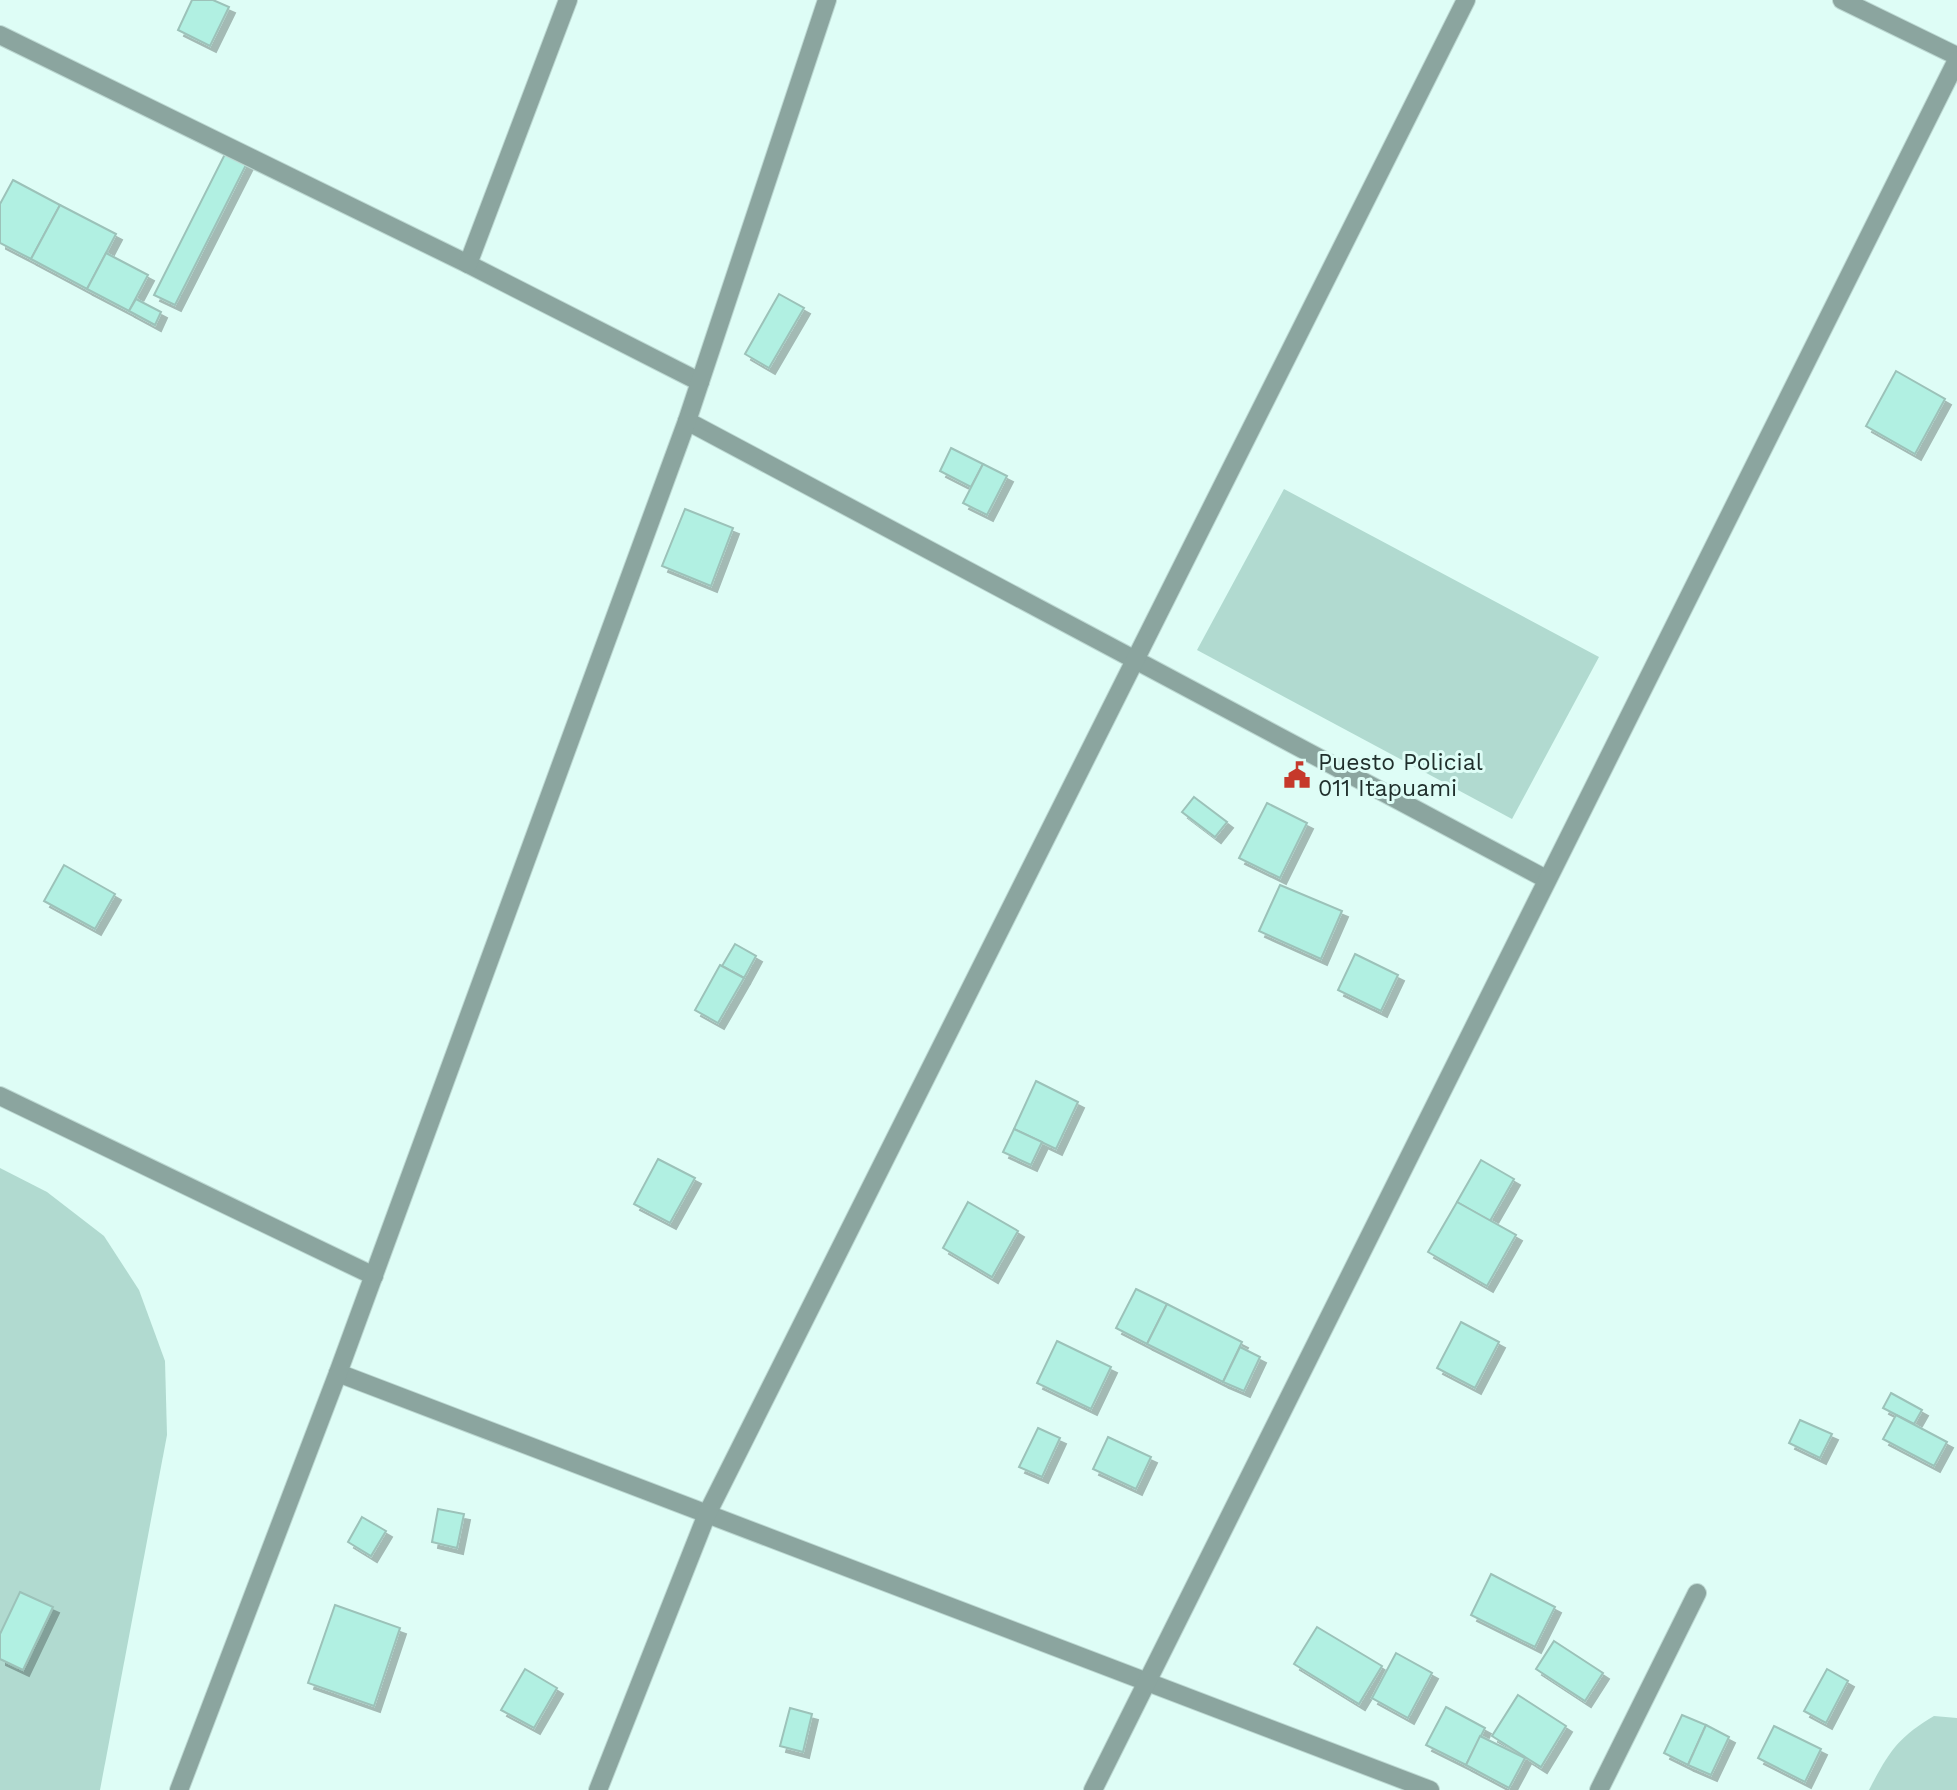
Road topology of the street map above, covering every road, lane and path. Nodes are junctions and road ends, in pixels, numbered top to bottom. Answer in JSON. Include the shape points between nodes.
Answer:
{"nodes":[{"id":1,"x":568,"y":0,"type":"edge"},
{"id":2,"x":827,"y":0,"type":"edge"},
{"id":3,"x":1466,"y":0,"type":"edge"},
{"id":4,"x":1842,"y":0,"type":"edge"},
{"id":5,"x":0,"y":35,"type":"edge"},
{"id":6,"x":1957,"y":58,"type":"edge"},
{"id":7,"x":468,"y":264,"type":"junction"},
{"id":8,"x":700,"y":382,"type":"junction"},
{"id":9,"x":687,"y":421,"type":"junction"},
{"id":10,"x":1135,"y":660,"type":"junction"},
{"id":11,"x":1546,"y":879,"type":"junction"},
{"id":12,"x":0,"y":1096,"type":"edge"},
{"id":13,"x":374,"y":1276,"type":"junction"},
{"id":14,"x":338,"y":1373,"type":"junction"},
{"id":15,"x":707,"y":1514,"type":"junction"},
{"id":16,"x":1697,"y":1593,"type":"dead end"},
{"id":17,"x":1147,"y":1680,"type":"junction"},
{"id":18,"x":180,"y":1790,"type":"edge"},
{"id":19,"x":598,"y":1790,"type":"edge"},
{"id":20,"x":1093,"y":1790,"type":"edge"},
{"id":21,"x":1430,"y":1790,"type":"edge"},
{"id":22,"x":1599,"y":1790,"type":"edge"}],
"edges":[{"from":1,"to":7,"type":"street"},
{"from":2,"to":8,"type":"street"},
{"from":3,"to":10,"type":"street"},
{"from":4,"to":6,"type":"street"},
{"from":5,"to":7,"type":"street"},
{"from":6,"to":11,"type":"street"},
{"from":7,"to":8,"type":"street"},
{"from":8,"to":9,"type":"street"},
{"from":9,"to":10,"type":"street"},
{"from":9,"to":13,"type":"street"},
{"from":10,"to":11,"type":"street"},
{"from":10,"to":15,"type":"street"},
{"from":11,"to":17,"type":"street"},
{"from":12,"to":13,"type":"street"},
{"from":13,"to":14,"type":"street"},
{"from":14,"to":15,"type":"street"},
{"from":14,"to":18,"type":"street"},
{"from":15,"to":17,"type":"street"},
{"from":15,"to":19,"type":"street"},
{"from":16,"to":22,"type":"street"},
{"from":17,"to":20,"type":"street"},
{"from":17,"to":21,"type":"street"}]}
